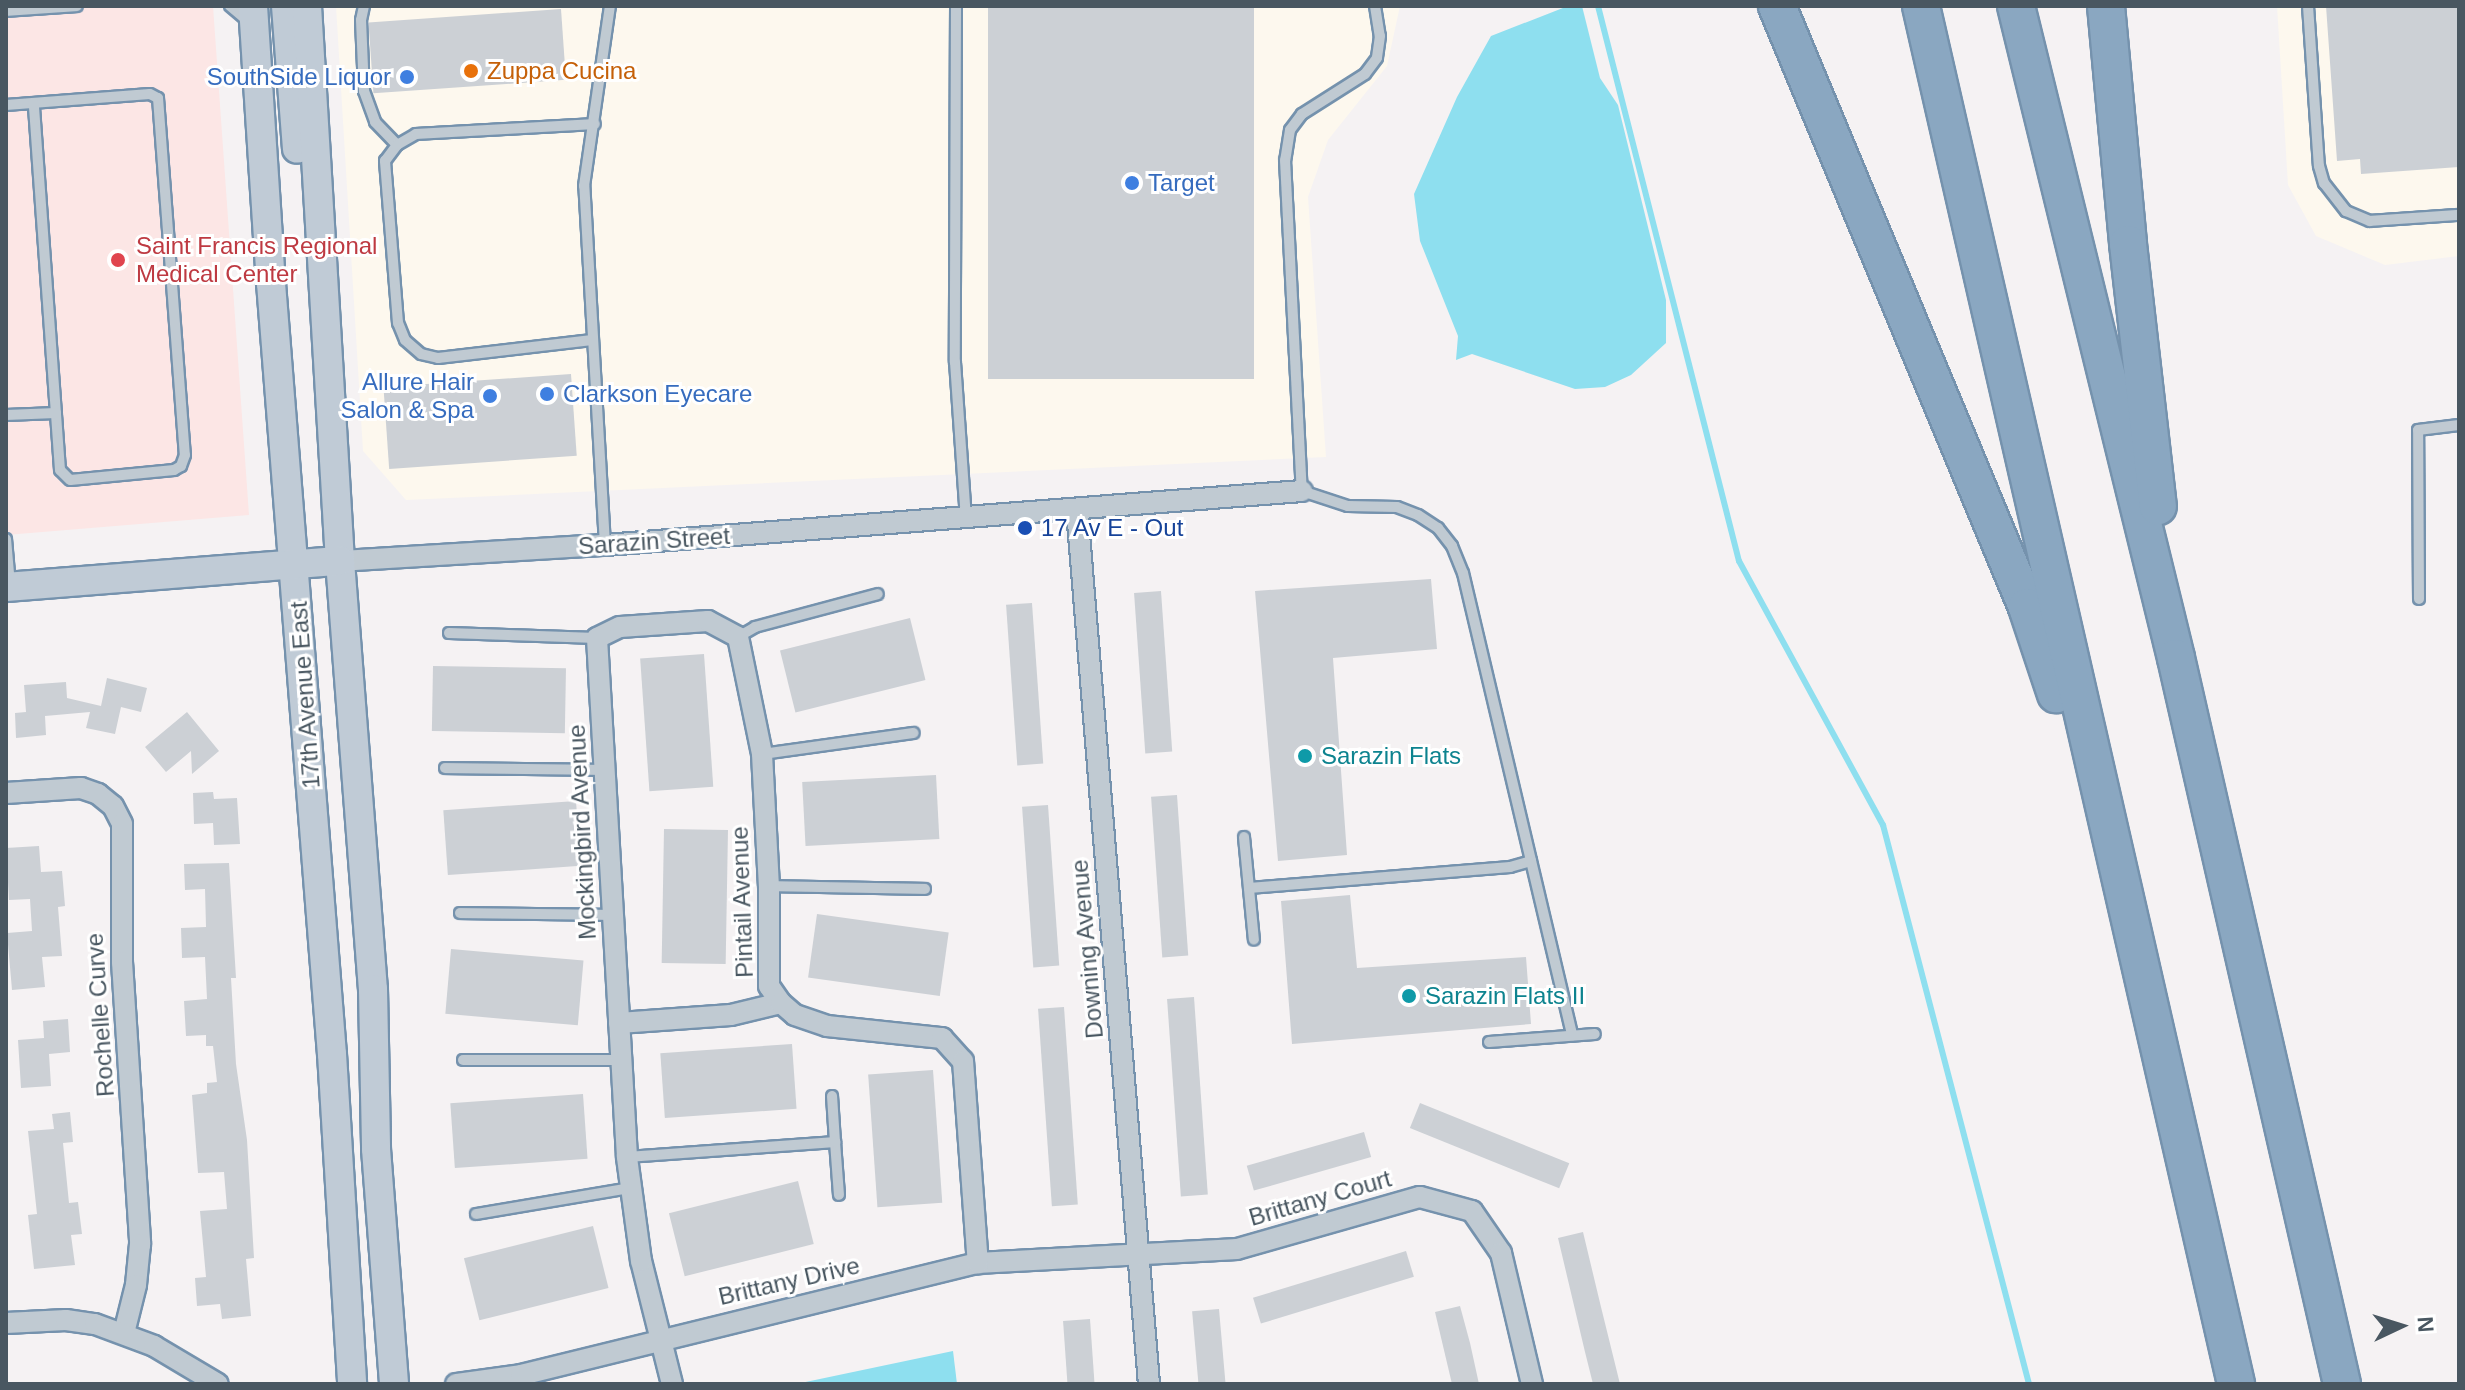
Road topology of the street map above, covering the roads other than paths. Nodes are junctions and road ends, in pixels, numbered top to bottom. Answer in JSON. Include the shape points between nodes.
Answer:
{"nodes":[{"id":1,"x":75,"y":6,"type":"edge"},
{"id":2,"x":230,"y":6,"type":"edge"},
{"id":3,"x":286,"y":6,"type":"edge"},
{"id":4,"x":307,"y":6,"type":"edge"},
{"id":5,"x":364,"y":6,"type":"edge"},
{"id":6,"x":610,"y":6,"type":"edge"},
{"id":7,"x":956,"y":6,"type":"edge"},
{"id":8,"x":1375,"y":6,"type":"edge"},
{"id":9,"x":1777,"y":6,"type":"edge"},
{"id":10,"x":1921,"y":6,"type":"edge"},
{"id":11,"x":2016,"y":6,"type":"edge"},
{"id":12,"x":2106,"y":6,"type":"edge"},
{"id":13,"x":2308,"y":6,"type":"edge"},
{"id":14,"x":6,"y":11,"type":"edge"},
{"id":15,"x":254,"y":17,"type":"edge"},
{"id":16,"x":34,"y":103,"type":"junction"},
{"id":17,"x":6,"y":105,"type":"edge"},
{"id":18,"x":595,"y":124,"type":"junction"},
{"id":19,"x":397,"y":145,"type":"junction"},
{"id":20,"x":2459,"y":215,"type":"edge"},
{"id":21,"x":321,"y":239,"type":"junction"},
{"id":22,"x":592,"y":340,"type":"junction"},
{"id":23,"x":56,"y":413,"type":"junction"},
{"id":24,"x":6,"y":415,"type":"edge"},
{"id":25,"x":2459,"y":425,"type":"edge"},
{"id":26,"x":1302,"y":491,"type":"junction"},
{"id":27,"x":1077,"y":510,"type":"junction"},
{"id":28,"x":966,"y":518,"type":"junction"},
{"id":29,"x":6,"y":539,"type":"edge"},
{"id":30,"x":605,"y":545,"type":"junction"},
{"id":31,"x":340,"y":561,"type":"junction"},
{"id":32,"x":295,"y":565,"type":"junction"},
{"id":33,"x":8,"y":587,"type":"edge"},
{"id":34,"x":878,"y":594,"type":"dead end"},
{"id":35,"x":2419,"y":599,"type":"dead end"},
{"id":36,"x":449,"y":633,"type":"dead end"},
{"id":37,"x":738,"y":637,"type":"junction"},
{"id":38,"x":597,"y":638,"type":"junction"},
{"id":39,"x":2176,"y":658,"type":"junction"},
{"id":40,"x":914,"y":733,"type":"dead end"},
{"id":41,"x":762,"y":754,"type":"junction"},
{"id":42,"x":445,"y":768,"type":"dead end"},
{"id":43,"x":604,"y":770,"type":"junction"},
{"id":44,"x":6,"y":793,"type":"edge"},
{"id":45,"x":1244,"y":837,"type":"dead end"},
{"id":46,"x":1531,"y":861,"type":"junction"},
{"id":47,"x":769,"y":886,"type":"junction"},
{"id":48,"x":1249,"y":888,"type":"junction"},
{"id":49,"x":925,"y":889,"type":"dead end"},
{"id":50,"x":460,"y":913,"type":"dead end"},
{"id":51,"x":613,"y":915,"type":"junction"},
{"id":52,"x":1254,"y":940,"type":"dead end"},
{"id":53,"x":781,"y":1003,"type":"junction"},
{"id":54,"x":619,"y":1023,"type":"junction"},
{"id":55,"x":1595,"y":1034,"type":"dead end"},
{"id":56,"x":1572,"y":1035,"type":"junction"},
{"id":57,"x":1489,"y":1042,"type":"dead end"},
{"id":58,"x":463,"y":1060,"type":"dead end"},
{"id":59,"x":621,"y":1060,"type":"junction"},
{"id":60,"x":832,"y":1096,"type":"dead end"},
{"id":61,"x":835,"y":1142,"type":"junction"},
{"id":62,"x":2179,"y":1144,"type":"junction"},
{"id":63,"x":627,"y":1157,"type":"junction"},
{"id":64,"x":629,"y":1188,"type":"junction"},
{"id":65,"x":839,"y":1195,"type":"dead end"},
{"id":66,"x":476,"y":1214,"type":"dead end"},
{"id":67,"x":1138,"y":1256,"type":"junction"},
{"id":68,"x":978,"y":1263,"type":"junction"},
{"id":69,"x":6,"y":1323,"type":"edge"},
{"id":70,"x":124,"y":1333,"type":"junction"},
{"id":71,"x":661,"y":1339,"type":"junction"},
{"id":72,"x":218,"y":1384,"type":"edge"},
{"id":73,"x":352,"y":1384,"type":"edge"},
{"id":74,"x":394,"y":1384,"type":"edge"},
{"id":75,"x":456,"y":1384,"type":"edge"},
{"id":76,"x":672,"y":1384,"type":"edge"},
{"id":77,"x":1149,"y":1384,"type":"edge"},
{"id":78,"x":1532,"y":1384,"type":"edge"},
{"id":79,"x":2236,"y":1384,"type":"edge"},
{"id":80,"x":2342,"y":1384,"type":"edge"}],
"edges":[{"from":1,"to":14,"type":"lane"},
{"from":2,"to":15,"type":"lane"},
{"from":3,"to":21,"type":"street","via":[[296,146]]},
{"from":4,"to":21,"type":"street","name":"17th Avenue East"},
{"from":5,"to":19,"type":"lane","via":[[364,91],[375,122]]},
{"from":6,"to":18,"type":"lane"},
{"from":7,"to":28,"type":"lane","via":[[955,362]]},
{"from":8,"to":26,"type":"lane","via":[[1377,58],[1365,74],[1302,114],[1290,130],[1285,160]]},
{"from":9,"to":62,"type":"highway","via":[[2027,607],[2095,810]]},
{"from":10,"to":62,"type":"highway"},
{"from":11,"to":39,"type":"highway"},
{"from":12,"to":39,"type":"highway"},
{"from":13,"to":20,"type":"lane","via":[[2324,183],[2346,211],[2370,221]]},
{"from":15,"to":32,"type":"street","name":"17th Avenue East"},
{"from":16,"to":17,"type":"lane"},
{"from":16,"to":23,"type":"lane"},
{"from":16,"to":23,"type":"lane","via":[[150,94],[158,98],[185,455],[181,466],[70,480],[60,470]]},
{"from":18,"to":19,"type":"lane","via":[[416,134]]},
{"from":18,"to":22,"type":"lane","via":[[584,186]]},
{"from":19,"to":22,"type":"lane","via":[[385,161],[398,323],[405,340],[421,354],[438,358]]},
{"from":21,"to":31,"type":"street","name":"17th Avenue East"},
{"from":22,"to":30,"type":"lane"},
{"from":23,"to":24,"type":"lane"},
{"from":25,"to":35,"type":"lane","via":[[2418,430]]},
{"from":26,"to":27,"type":"street","name":"Sarazin Street"},
{"from":26,"to":46,"type":"lane","via":[[1348,506],[1397,507],[1438,528],[1452,546],[1463,573]]},
{"from":27,"to":28,"type":"street","name":"Sarazin Street"},
{"from":27,"to":67,"type":"street","name":"Downing Avenue"},
{"from":28,"to":30,"type":"street","name":"Sarazin Street"},
{"from":29,"to":33,"type":"lane"},
{"from":30,"to":31,"type":"street","name":"Sarazin Street"},
{"from":31,"to":32,"type":"street","name":"Sarazin Street"},
{"from":31,"to":74,"type":"street","name":"17th Avenue East","via":[[373,989],[376,1149]]},
{"from":32,"to":33,"type":"street","name":"Sarazin Street"},
{"from":32,"to":73,"type":"street","name":"17th Avenue East"},
{"from":34,"to":37,"type":"lane","via":[[755,627]]},
{"from":36,"to":38,"type":"lane"},
{"from":37,"to":38,"type":"street","via":[[708,621],[620,627]]},
{"from":37,"to":41,"type":"street","name":"Pintail Avenue"},
{"from":38,"to":43,"type":"street","name":"Mockingbird Avenue"},
{"from":39,"to":80,"type":"highway"},
{"from":40,"to":41,"type":"lane"},
{"from":41,"to":47,"type":"street","name":"Pintail Avenue"},
{"from":42,"to":43,"type":"lane"},
{"from":43,"to":51,"type":"street","name":"Mockingbird Avenue"},
{"from":44,"to":70,"type":"street","name":"Rochelle Curve","via":[[81,788],[113,806],[122,824],[121,949],[140,1244]]},
{"from":45,"to":48,"type":"lane"},
{"from":46,"to":48,"type":"lane"},
{"from":46,"to":56,"type":"lane"},
{"from":47,"to":49,"type":"lane"},
{"from":47,"to":53,"type":"street","name":"Pintail Avenue","via":[[769,986]]},
{"from":48,"to":52,"type":"lane"},
{"from":50,"to":51,"type":"lane"},
{"from":51,"to":54,"type":"street","name":"Mockingbird Avenue"},
{"from":53,"to":54,"type":"street","via":[[718,1017]]},
{"from":53,"to":68,"type":"street","name":"Pintail Avenue","via":[[795,1015],[827,1026],[942,1038],[963,1061]]},
{"from":54,"to":59,"type":"street","name":"Mockingbird Avenue"},
{"from":55,"to":56,"type":"lane"},
{"from":56,"to":57,"type":"lane"},
{"from":58,"to":59,"type":"lane"},
{"from":59,"to":63,"type":"street","name":"Mockingbird Avenue"},
{"from":60,"to":61,"type":"lane"},
{"from":61,"to":63,"type":"lane"},
{"from":61,"to":65,"type":"lane"},
{"from":62,"to":79,"type":"highway"},
{"from":63,"to":64,"type":"street","name":"Mockingbird Avenue"},
{"from":64,"to":66,"type":"lane"},
{"from":64,"to":71,"type":"street","name":"Mockingbird Avenue"},
{"from":67,"to":68,"type":"street","name":"Brittany Drive"},
{"from":67,"to":77,"type":"street","name":"Downing Avenue"},
{"from":67,"to":78,"type":"street","name":"Brittany Court","via":[[1237,1249],[1420,1197],[1472,1211],[1501,1253]]},
{"from":68,"to":71,"type":"street","name":"Brittany Drive"},
{"from":69,"to":70,"type":"street","via":[[66,1320]]},
{"from":70,"to":72,"type":"street"},
{"from":71,"to":75,"type":"street","name":"Brittany Drive","via":[[521,1375]]},
{"from":71,"to":76,"type":"street","name":"Mockingbird Avenue"}]}
